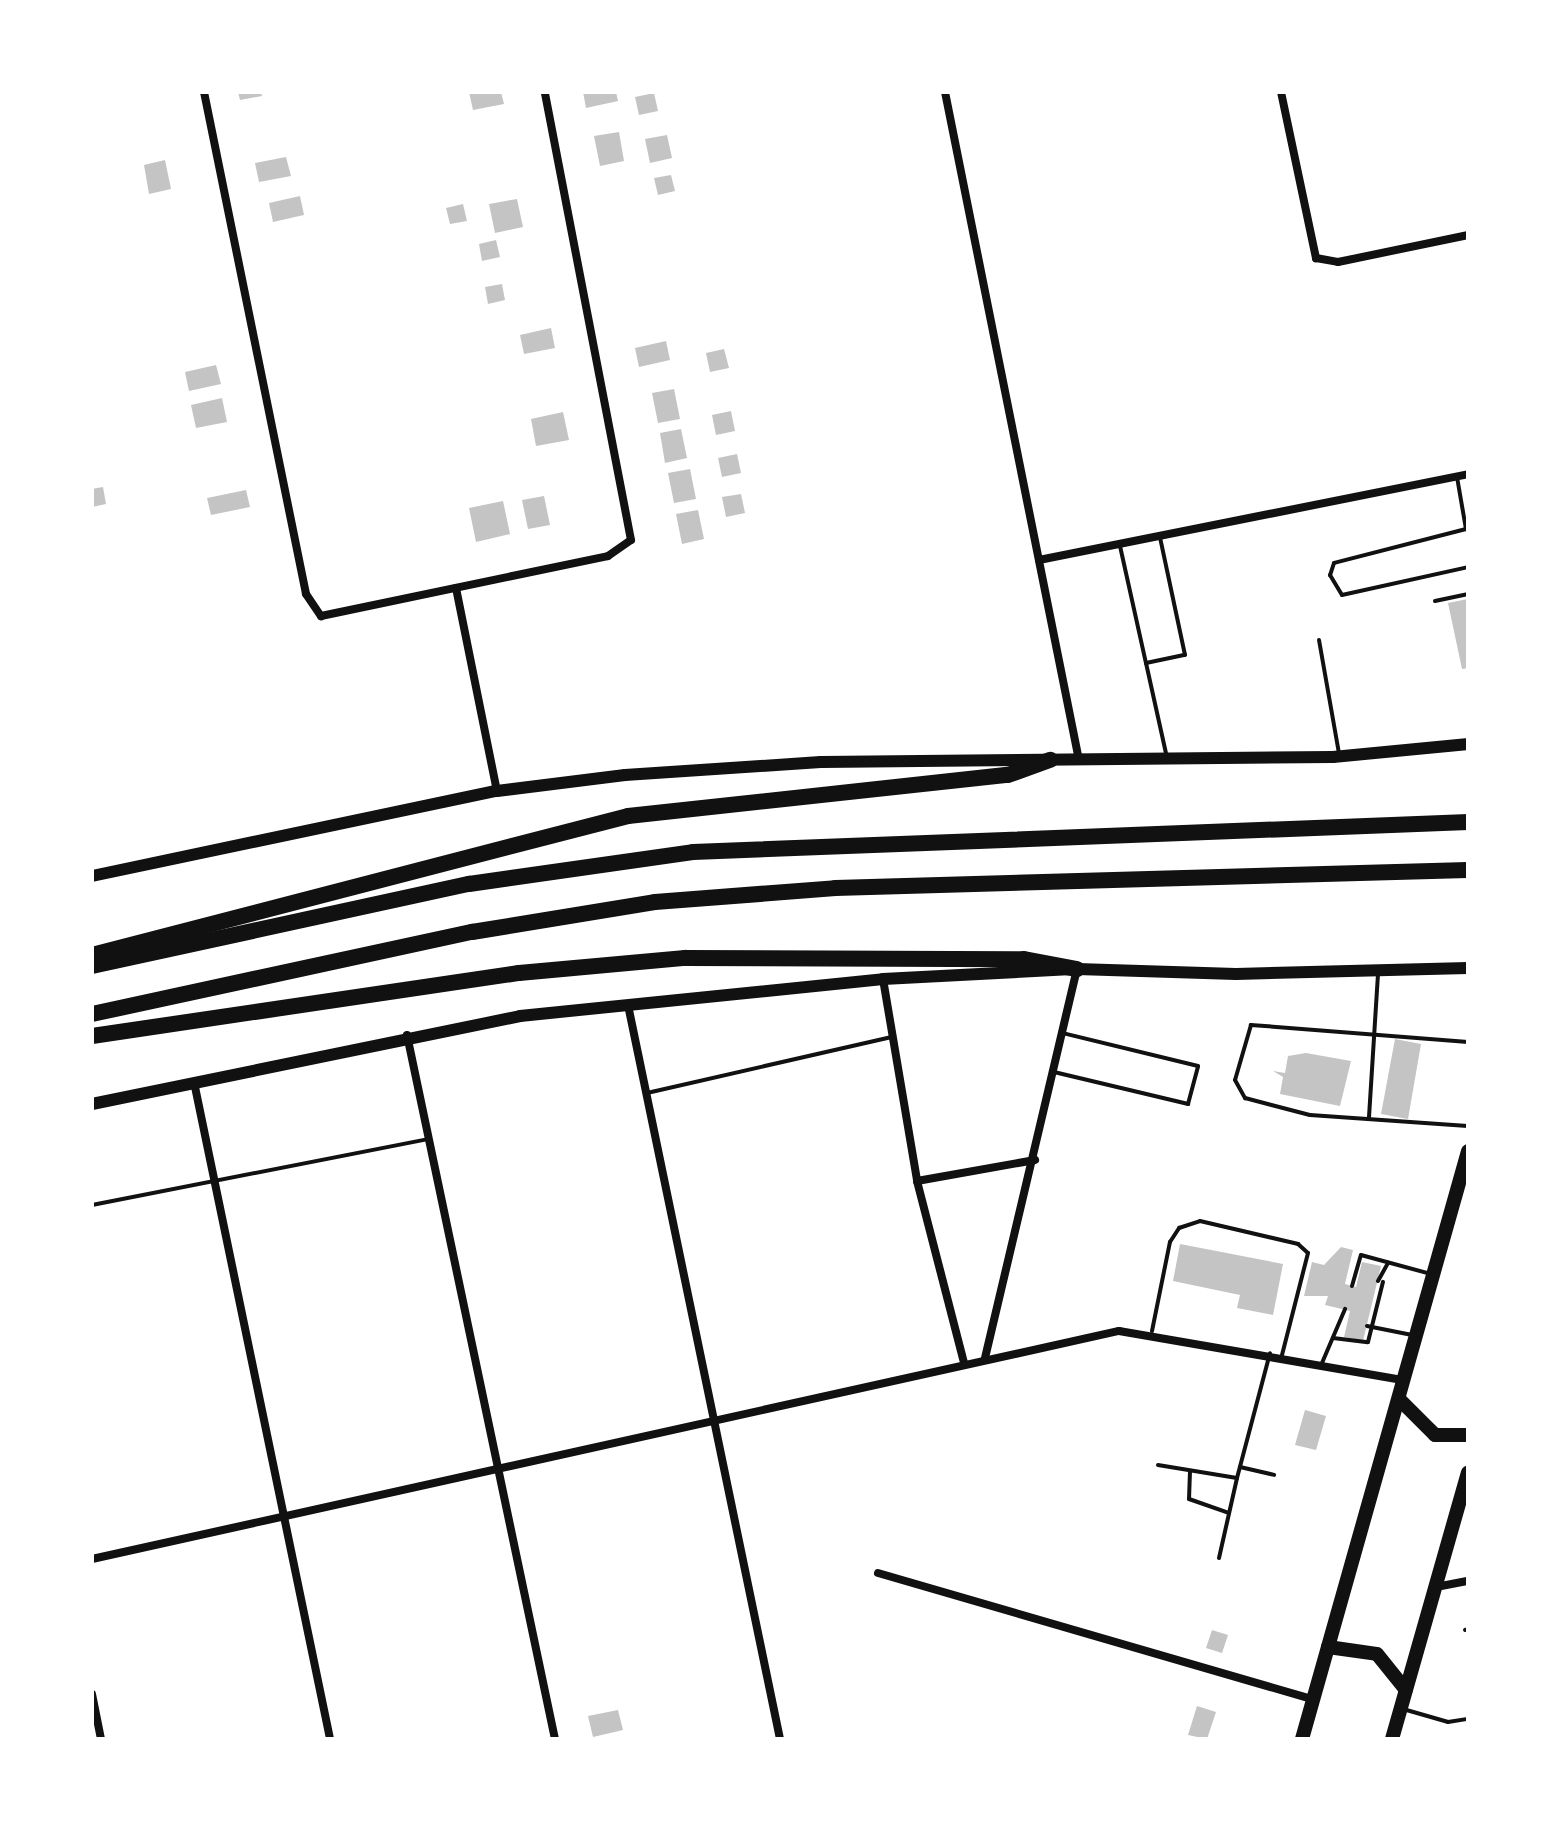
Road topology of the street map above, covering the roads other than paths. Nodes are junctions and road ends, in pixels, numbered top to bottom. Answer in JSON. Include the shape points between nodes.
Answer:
{"nodes":[{"id":1,"x":204,"y":92,"type":"edge"},
{"id":2,"x":545,"y":92,"type":"edge"},
{"id":3,"x":945,"y":92,"type":"edge"},
{"id":4,"x":1281,"y":92,"type":"edge"},
{"id":5,"x":1468,"y":235,"type":"edge"},
{"id":6,"x":1468,"y":474,"type":"edge"},
{"id":7,"x":1457,"y":477,"type":"junction"},
{"id":8,"x":1468,"y":528,"type":"edge"},
{"id":9,"x":1160,"y":536,"type":"junction"},
{"id":10,"x":1120,"y":544,"type":"junction"},
{"id":11,"x":1039,"y":560,"type":"junction"},
{"id":12,"x":1468,"y":567,"type":"edge"},
{"id":13,"x":456,"y":588,"type":"junction"},
{"id":14,"x":1468,"y":594,"type":"edge"},
{"id":15,"x":1435,"y":601,"type":"dead end"},
{"id":16,"x":1319,"y":640,"type":"dead end"},
{"id":17,"x":1146,"y":663,"type":"junction"},
{"id":18,"x":1468,"y":744,"type":"edge"},
{"id":19,"x":1340,"y":757,"type":"junction"},
{"id":20,"x":1167,"y":759,"type":"junction"},
{"id":21,"x":1050,"y":760,"type":"junction"},
{"id":22,"x":1079,"y":760,"type":"junction"},
{"id":23,"x":497,"y":791,"type":"junction"},
{"id":24,"x":1468,"y":822,"type":"edge"},
{"id":25,"x":1468,"y":870,"type":"edge"},
{"id":26,"x":92,"y":876,"type":"edge"},
{"id":27,"x":92,"y":955,"type":"edge"},
{"id":28,"x":92,"y":966,"type":"edge"},
{"id":29,"x":1468,"y":968,"type":"edge"},
{"id":30,"x":1077,"y":969,"type":"junction"},
{"id":31,"x":1378,"y":971,"type":"junction"},
{"id":32,"x":883,"y":979,"type":"junction"},
{"id":33,"x":628,"y":1005,"type":"junction"},
{"id":34,"x":92,"y":1014,"type":"edge"},
{"id":35,"x":1378,"y":1031,"type":"junction"},
{"id":36,"x":1063,"y":1033,"type":"junction"},
{"id":37,"x":407,"y":1035,"type":"junction"},
{"id":38,"x":92,"y":1036,"type":"edge"},
{"id":39,"x":892,"y":1037,"type":"junction"},
{"id":40,"x":1468,"y":1042,"type":"edge"},
{"id":41,"x":1054,"y":1072,"type":"junction"},
{"id":42,"x":194,"y":1082,"type":"junction"},
{"id":43,"x":647,"y":1093,"type":"junction"},
{"id":44,"x":92,"y":1104,"type":"edge"},
{"id":45,"x":1369,"y":1117,"type":"junction"},
{"id":46,"x":1468,"y":1126,"type":"edge"},
{"id":47,"x":429,"y":1138,"type":"junction"},
{"id":48,"x":1468,"y":1151,"type":"edge"},
{"id":49,"x":1035,"y":1160,"type":"junction"},
{"id":50,"x":917,"y":1181,"type":"junction"},
{"id":51,"x":213,"y":1182,"type":"junction"},
{"id":52,"x":92,"y":1205,"type":"edge"},
{"id":53,"x":1388,"y":1262,"type":"junction"},
{"id":54,"x":1434,"y":1274,"type":"junction"},
{"id":55,"x":1352,"y":1286,"type":"dead end"},
{"id":56,"x":1345,"y":1309,"type":"dead end"},
{"id":57,"x":1340,"y":1320,"type":"junction"},
{"id":58,"x":1348,"y":1322,"type":"dead end"},
{"id":59,"x":1369,"y":1326,"type":"junction"},
{"id":60,"x":1152,"y":1331,"type":"junction"},
{"id":61,"x":1416,"y":1336,"type":"junction"},
{"id":62,"x":1333,"y":1338,"type":"junction"},
{"id":63,"x":1270,"y":1353,"type":"junction"},
{"id":64,"x":1282,"y":1355,"type":"junction"},
{"id":65,"x":985,"y":1358,"type":"junction"},
{"id":66,"x":964,"y":1363,"type":"junction"},
{"id":67,"x":1322,"y":1363,"type":"junction"},
{"id":68,"x":1404,"y":1380,"type":"junction"},
{"id":69,"x":1399,"y":1399,"type":"junction"},
{"id":70,"x":715,"y":1419,"type":"junction"},
{"id":71,"x":1468,"y":1435,"type":"edge"},
{"id":72,"x":1158,"y":1465,"type":"dead end"},
{"id":73,"x":500,"y":1467,"type":"junction"},
{"id":74,"x":1240,"y":1467,"type":"junction"},
{"id":75,"x":1190,"y":1471,"type":"junction"},
{"id":76,"x":1468,"y":1473,"type":"edge"},
{"id":77,"x":1274,"y":1475,"type":"dead end"},
{"id":78,"x":1237,"y":1478,"type":"junction"},
{"id":79,"x":1229,"y":1513,"type":"junction"},
{"id":80,"x":285,"y":1515,"type":"junction"},
{"id":81,"x":1219,"y":1558,"type":"dead end"},
{"id":82,"x":92,"y":1559,"type":"edge"},
{"id":83,"x":878,"y":1573,"type":"dead end"},
{"id":84,"x":1468,"y":1581,"type":"edge"},
{"id":85,"x":1435,"y":1587,"type":"junction"},
{"id":86,"x":1328,"y":1647,"type":"junction"},
{"id":87,"x":1406,"y":1690,"type":"junction"},
{"id":88,"x":92,"y":1694,"type":"edge"},
{"id":89,"x":1313,"y":1699,"type":"junction"},
{"id":90,"x":1400,"y":1709,"type":"junction"},
{"id":91,"x":1468,"y":1719,"type":"edge"},
{"id":92,"x":101,"y":1739,"type":"edge"},
{"id":93,"x":330,"y":1739,"type":"edge"},
{"id":94,"x":555,"y":1739,"type":"edge"},
{"id":95,"x":780,"y":1739,"type":"edge"},
{"id":96,"x":1302,"y":1739,"type":"edge"},
{"id":97,"x":1392,"y":1739,"type":"edge"}],
"edges":[{"from":1,"to":13,"type":"street","via":[[313,612],[332,615]]},
{"from":2,"to":13,"type":"street","via":[[631,540],[608,556]]},
{"from":3,"to":11,"type":"street"},
{"from":4,"to":5,"type":"street","via":[[1316,258],[1338,262]]},
{"from":6,"to":7,"type":"street"},
{"from":7,"to":8,"type":"lane"},
{"from":7,"to":9,"type":"street"},
{"from":8,"to":12,"type":"lane","via":[[1334,563],[1330,575],[1342,595]]},
{"from":9,"to":10,"type":"street"},
{"from":9,"to":17,"type":"lane","via":[[1185,655]]},
{"from":10,"to":11,"type":"street"},
{"from":10,"to":17,"type":"lane"},
{"from":11,"to":22,"type":"street"},
{"from":13,"to":23,"type":"street"},
{"from":14,"to":15,"type":"lane"},
{"from":16,"to":19,"type":"lane"},
{"from":17,"to":20,"type":"lane"},
{"from":18,"to":19,"type":"main road"},
{"from":19,"to":20,"type":"main road"},
{"from":20,"to":22,"type":"main road"},
{"from":21,"to":22,"type":"main road"},
{"from":21,"to":23,"type":"main road","via":[[737,766]]},
{"from":21,"to":27,"type":"highway","via":[[1008,775],[628,816]]},
{"from":23,"to":26,"type":"main road"},
{"from":24,"to":28,"type":"highway","via":[[693,852],[469,884]]},
{"from":25,"to":34,"type":"highway","via":[[835,888],[668,900],[530,921]]},
{"from":29,"to":31,"type":"main road"},
{"from":30,"to":31,"type":"main road"},
{"from":30,"to":32,"type":"main road"},
{"from":30,"to":36,"type":"street"},
{"from":30,"to":38,"type":"highway","via":[[1024,959],[670,959],[519,973]]},
{"from":31,"to":35,"type":"lane"},
{"from":32,"to":33,"type":"main road"},
{"from":32,"to":39,"type":"street"},
{"from":33,"to":37,"type":"main road"},
{"from":33,"to":43,"type":"street"},
{"from":35,"to":40,"type":"lane"},
{"from":35,"to":45,"type":"lane"},
{"from":35,"to":45,"type":"lane","via":[[1251,1025],[1235,1080],[1245,1098],[1310,1115]]},
{"from":36,"to":41,"type":"street"},
{"from":36,"to":41,"type":"lane","via":[[1198,1066],[1188,1104]]},
{"from":37,"to":42,"type":"main road"},
{"from":37,"to":47,"type":"street"},
{"from":39,"to":43,"type":"lane"},
{"from":39,"to":50,"type":"street"},
{"from":41,"to":49,"type":"street"},
{"from":42,"to":44,"type":"main road"},
{"from":42,"to":51,"type":"street"},
{"from":43,"to":70,"type":"street"},
{"from":45,"to":46,"type":"lane"},
{"from":47,"to":51,"type":"lane"},
{"from":47,"to":73,"type":"street"},
{"from":48,"to":54,"type":"main road"},
{"from":49,"to":50,"type":"street"},
{"from":49,"to":65,"type":"street"},
{"from":50,"to":66,"type":"street"},
{"from":51,"to":52,"type":"lane"},
{"from":51,"to":80,"type":"street"},
{"from":53,"to":54,"type":"lane"},
{"from":53,"to":55,"type":"lane","via":[[1361,1255]]},
{"from":53,"to":59,"type":"lane"},
{"from":54,"to":61,"type":"main road"},
{"from":56,"to":57,"type":"lane"},
{"from":57,"to":58,"type":"lane"},
{"from":57,"to":62,"type":"lane"},
{"from":59,"to":61,"type":"lane"},
{"from":59,"to":62,"type":"lane","via":[[1361,1344]]},
{"from":60,"to":63,"type":"street"},
{"from":60,"to":64,"type":"lane","via":[[1170,1242],[1179,1228],[1200,1221],[1298,1244],[1308,1253]]},
{"from":60,"to":65,"type":"street"},
{"from":61,"to":68,"type":"main road"},
{"from":62,"to":67,"type":"lane"},
{"from":63,"to":64,"type":"street"},
{"from":63,"to":74,"type":"lane"},
{"from":64,"to":67,"type":"street"},
{"from":65,"to":66,"type":"street"},
{"from":66,"to":70,"type":"street"},
{"from":67,"to":68,"type":"street"},
{"from":68,"to":69,"type":"main road"},
{"from":69,"to":71,"type":"main road","via":[[1435,1435]]},
{"from":69,"to":86,"type":"main road"},
{"from":70,"to":73,"type":"street"},
{"from":70,"to":95,"type":"street"},
{"from":72,"to":75,"type":"lane"},
{"from":73,"to":80,"type":"street"},
{"from":73,"to":94,"type":"street"},
{"from":74,"to":77,"type":"lane"},
{"from":74,"to":78,"type":"lane"},
{"from":75,"to":78,"type":"lane"},
{"from":75,"to":79,"type":"lane","via":[[1189,1499]]},
{"from":76,"to":85,"type":"main road"},
{"from":78,"to":79,"type":"lane"},
{"from":79,"to":81,"type":"lane"},
{"from":80,"to":82,"type":"street"},
{"from":80,"to":93,"type":"street"},
{"from":83,"to":89,"type":"street"},
{"from":84,"to":85,"type":"street"},
{"from":85,"to":87,"type":"main road"},
{"from":86,"to":87,"type":"main road","via":[[1377,1654]]},
{"from":86,"to":89,"type":"main road"},
{"from":87,"to":90,"type":"main road"},
{"from":88,"to":92,"type":"street"},
{"from":89,"to":96,"type":"main road"},
{"from":90,"to":91,"type":"lane","via":[[1448,1722]]},
{"from":90,"to":97,"type":"main road"}]}
